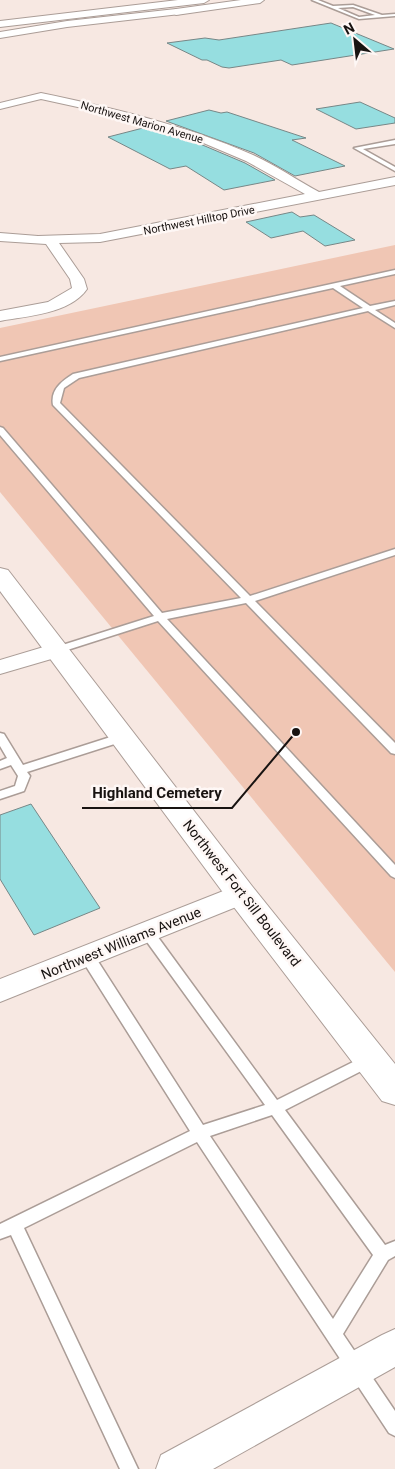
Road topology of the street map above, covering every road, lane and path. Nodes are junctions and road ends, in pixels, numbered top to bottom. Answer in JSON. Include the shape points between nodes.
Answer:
{"nodes":[{"id":1,"x":204,"y":0,"type":"edge"},
{"id":2,"x":260,"y":0,"type":"edge"},
{"id":3,"x":314,"y":0,"type":"edge"},
{"id":4,"x":354,"y":1,"type":"dead end"},
{"id":5,"x":162,"y":2,"type":"edge"},
{"id":6,"x":326,"y":5,"type":"junction"},
{"id":7,"x":332,"y":8,"type":"junction"},
{"id":8,"x":176,"y":12,"type":"joint"},
{"id":9,"x":395,"y":15,"type":"edge"},
{"id":10,"x":0,"y":17,"type":"edge"},
{"id":11,"x":382,"y":17,"type":"junction"},
{"id":12,"x":0,"y":24,"type":"edge"},
{"id":13,"x":0,"y":35,"type":"edge"},
{"id":14,"x":0,"y":106,"type":"edge"},
{"id":15,"x":395,"y":142,"type":"edge"},
{"id":16,"x":395,"y":169,"type":"edge"},
{"id":17,"x":395,"y":181,"type":"edge"},
{"id":18,"x":320,"y":197,"type":"junction"},
{"id":19,"x":0,"y":237,"type":"edge"},
{"id":20,"x":50,"y":240,"type":"junction"},
{"id":21,"x":395,"y":272,"type":"edge"},
{"id":22,"x":335,"y":286,"type":"junction"},
{"id":23,"x":395,"y":303,"type":"edge"},
{"id":24,"x":370,"y":309,"type":"junction"},
{"id":25,"x":0,"y":316,"type":"edge"},
{"id":26,"x":395,"y":326,"type":"edge"},
{"id":27,"x":0,"y":359,"type":"edge"},
{"id":28,"x":0,"y":430,"type":"edge"},
{"id":29,"x":395,"y":552,"type":"edge"},
{"id":30,"x":0,"y":575,"type":"edge"},
{"id":31,"x":248,"y":600,"type":"junction"},
{"id":32,"x":160,"y":617,"type":"junction"},
{"id":33,"x":57,"y":650,"type":"junction"},
{"id":34,"x":0,"y":667,"type":"edge"},
{"id":35,"x":123,"y":737,"type":"junction"},
{"id":36,"x":1,"y":741,"type":"edge"},
{"id":37,"x":395,"y":750,"type":"edge"},
{"id":38,"x":0,"y":765,"type":"edge"},
{"id":39,"x":17,"y":765,"type":"junction"},
{"id":40,"x":0,"y":795,"type":"edge"},
{"id":41,"x":395,"y":873,"type":"edge"},
{"id":42,"x":241,"y":894,"type":"junction"},
{"id":43,"x":147,"y":932,"type":"junction"},
{"id":44,"x":87,"y":956,"type":"junction"},
{"id":45,"x":0,"y":991,"type":"edge"},
{"id":46,"x":371,"y":1059,"type":"junction"},
{"id":47,"x":395,"y":1090,"type":"edge"},
{"id":48,"x":275,"y":1108,"type":"junction"},
{"id":49,"x":200,"y":1133,"type":"junction"},
{"id":50,"x":7,"y":1229,"type":"edge"},
{"id":51,"x":388,"y":1252,"type":"edge"},
{"id":52,"x":333,"y":1335,"type":"junction"},
{"id":53,"x":395,"y":1347,"type":"edge"},
{"id":54,"x":356,"y":1370,"type":"junction"},
{"id":55,"x":395,"y":1427,"type":"edge"},
{"id":56,"x":129,"y":1469,"type":"edge"},
{"id":57,"x":175,"y":1469,"type":"edge"}],
"edges":[{"from":1,"to":5,"type":"main road"},
{"from":2,"to":8,"type":"street"},
{"from":3,"to":6,"type":"lane"},
{"from":4,"to":6,"type":"lane"},
{"from":5,"to":10,"type":"main road"},
{"from":5,"to":12,"type":"main road"},
{"from":5,"to":13,"type":"main road"},
{"from":6,"to":7,"type":"lane"},
{"from":7,"to":11,"type":"lane","via":[[359,18]]},
{"from":7,"to":11,"type":"lane","via":[[353,6]]},
{"from":8,"to":13,"type":"main road"},
{"from":9,"to":11,"type":"lane"},
{"from":14,"to":18,"type":"street","name":"Northwest Marion Avenue","via":[[41,96],[107,110],[191,134],[250,158]]},
{"from":15,"to":16,"type":"lane","via":[[357,148]]},
{"from":17,"to":18,"type":"street","name":"Northwest Hilltop Drive"},
{"from":18,"to":20,"type":"street","name":"Northwest Hilltop Drive","via":[[133,233]]},
{"from":19,"to":20,"type":"street","name":"Northwest Hilltop Drive"},
{"from":20,"to":25,"type":"street","via":[[77,279],[80,290],[58,304]]},
{"from":21,"to":22,"type":"lane"},
{"from":22,"to":24,"type":"lane"},
{"from":22,"to":27,"type":"lane"},
{"from":23,"to":24,"type":"lane"},
{"from":24,"to":26,"type":"lane"},
{"from":24,"to":31,"type":"lane","via":[[76,376],[62,385],[56,394],[56,403]]},
{"from":28,"to":32,"type":"lane"},
{"from":29,"to":31,"type":"lane"},
{"from":30,"to":33,"type":"main road","name":"Northwest Fort Sill Boulevard"},
{"from":31,"to":32,"type":"lane"},
{"from":31,"to":37,"type":"lane"},
{"from":32,"to":33,"type":"lane"},
{"from":32,"to":41,"type":"lane"},
{"from":33,"to":34,"type":"street"},
{"from":33,"to":35,"type":"main road","name":"Northwest Fort Sill Boulevard"},
{"from":35,"to":39,"type":"lane"},
{"from":35,"to":42,"type":"main road","name":"Northwest Fort Sill Boulevard"},
{"from":36,"to":39,"type":"lane"},
{"from":38,"to":39,"type":"lane"},
{"from":39,"to":40,"type":"lane","via":[[24,776],[20,788]]},
{"from":42,"to":43,"type":"street","name":"Northwest Williams Avenue"},
{"from":42,"to":46,"type":"main road","name":"Northwest Fort Sill Boulevard"},
{"from":43,"to":44,"type":"street","name":"Northwest Williams Avenue"},
{"from":43,"to":48,"type":"lane"},
{"from":44,"to":45,"type":"street","name":"Northwest Williams Avenue"},
{"from":44,"to":49,"type":"lane"},
{"from":46,"to":47,"type":"main road","name":"Northwest Fort Sill Boulevard"},
{"from":46,"to":48,"type":"lane"},
{"from":48,"to":49,"type":"lane"},
{"from":48,"to":51,"type":"lane"},
{"from":49,"to":50,"type":"lane"},
{"from":49,"to":52,"type":"lane"},
{"from":50,"to":56,"type":"lane"},
{"from":51,"to":52,"type":"lane"},
{"from":52,"to":54,"type":"lane"},
{"from":53,"to":54,"type":"street"},
{"from":54,"to":55,"type":"lane"},
{"from":54,"to":57,"type":"street"}]}
